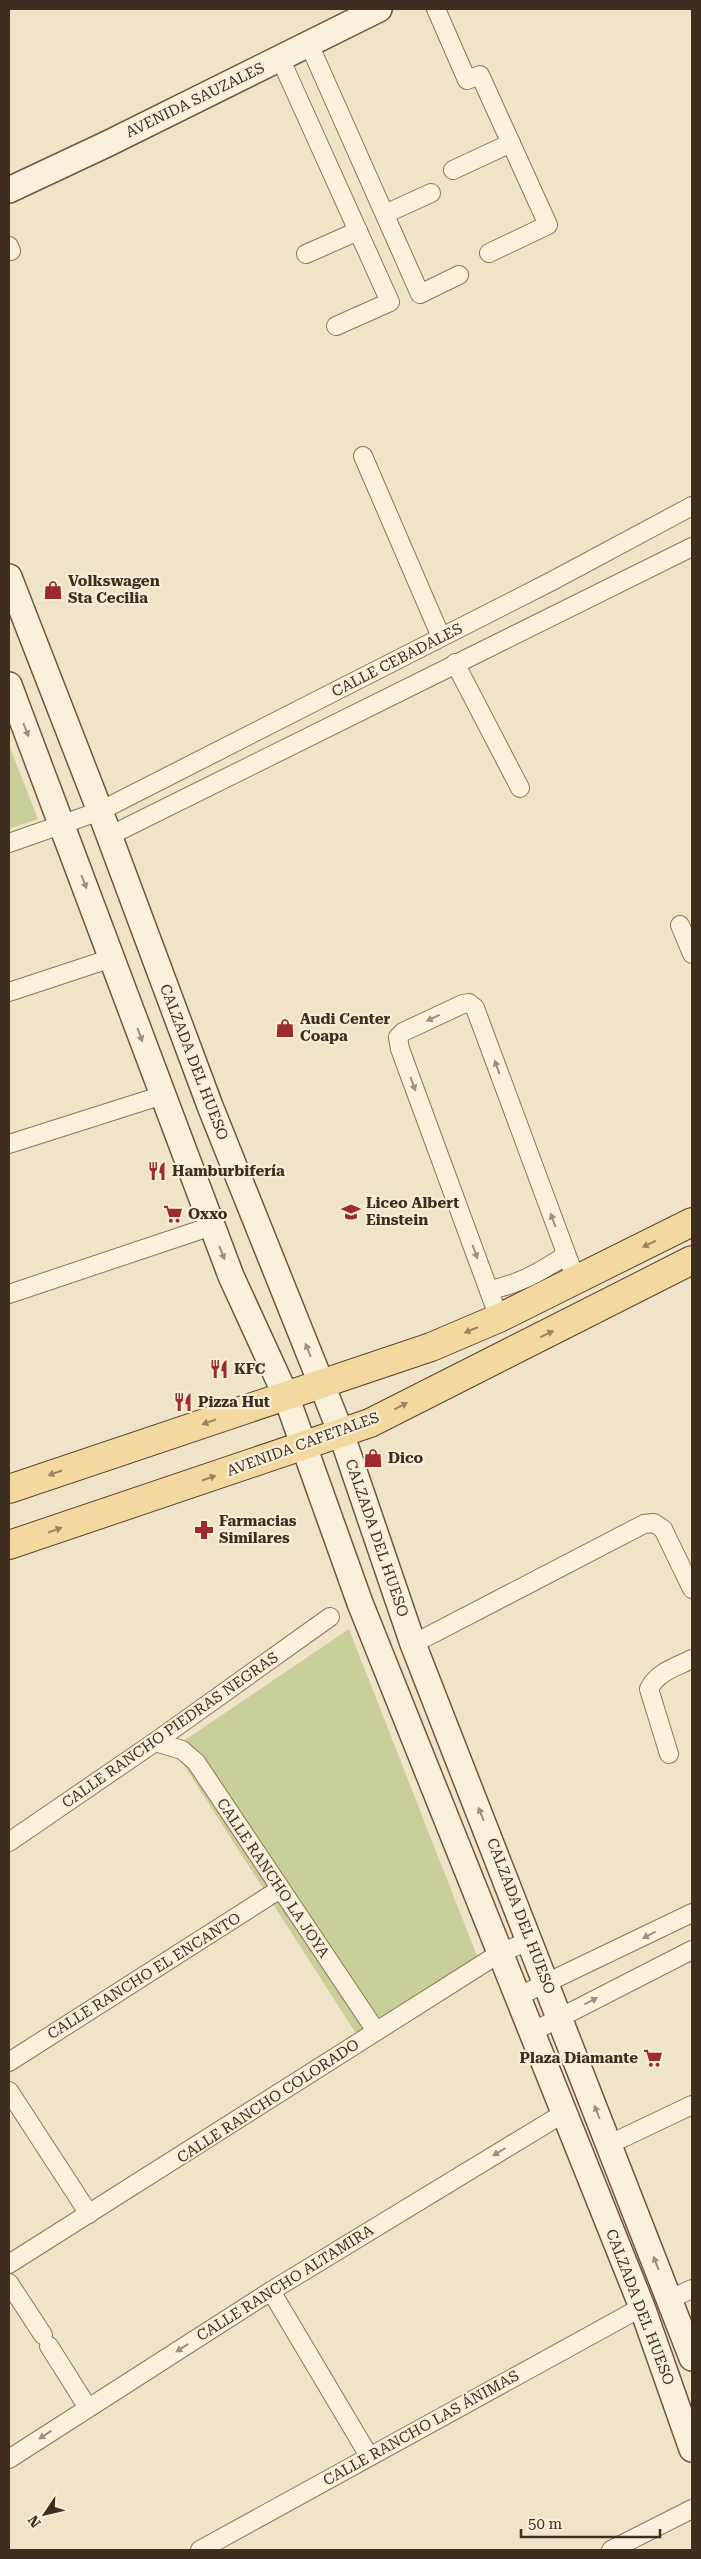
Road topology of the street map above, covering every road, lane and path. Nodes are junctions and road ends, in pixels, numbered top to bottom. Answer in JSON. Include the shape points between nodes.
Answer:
{"nodes":[{"id":1,"x":379,"y":9,"type":"edge"},
{"id":2,"x":436,"y":9,"type":"edge"},
{"id":3,"x":309,"y":44,"type":"junction"},
{"id":4,"x":280,"y":58,"type":"junction"},
{"id":5,"x":511,"y":144,"type":"junction"},
{"id":6,"x":453,"y":170,"type":"dead end"},
{"id":7,"x":9,"y":190,"type":"edge"},
{"id":8,"x":431,"y":193,"type":"dead end"},
{"id":9,"x":385,"y":214,"type":"junction"},
{"id":10,"x":358,"y":231,"type":"junction"},
{"id":11,"x":489,"y":253,"type":"dead end"},
{"id":12,"x":306,"y":254,"type":"dead end"},
{"id":13,"x":460,"y":275,"type":"dead end"},
{"id":14,"x":336,"y":326,"type":"dead end"},
{"id":15,"x":363,"y":456,"type":"dead end"},
{"id":16,"x":692,"y":506,"type":"edge"},
{"id":17,"x":692,"y":547,"type":"edge"},
{"id":18,"x":9,"y":577,"type":"edge"},
{"id":19,"x":441,"y":637,"type":"junction"},
{"id":20,"x":455,"y":663,"type":"junction"},
{"id":21,"x":9,"y":685,"type":"edge"},
{"id":22,"x":194,"y":763,"type":"junction"},
{"id":23,"x":206,"y":788,"type":"junction"},
{"id":24,"x":520,"y":788,"type":"dead end"},
{"id":25,"x":100,"y":810,"type":"junction"},
{"id":26,"x":62,"y":825,"type":"junction"},
{"id":27,"x":109,"y":836,"type":"junction"},
{"id":28,"x":9,"y":843,"type":"edge"},
{"id":29,"x":680,"y":924,"type":"dead end"},
{"id":30,"x":692,"y":954,"type":"edge"},
{"id":31,"x":112,"y":958,"type":"junction"},
{"id":32,"x":9,"y":992,"type":"edge"},
{"id":33,"x":163,"y":1095,"type":"junction"},
{"id":34,"x":9,"y":1144,"type":"edge"},
{"id":35,"x":692,"y":1222,"type":"edge"},
{"id":36,"x":212,"y":1226,"type":"junction"},
{"id":37,"x":692,"y":1260,"type":"edge"},
{"id":38,"x":570,"y":1267,"type":"junction"},
{"id":39,"x":9,"y":1294,"type":"edge"},
{"id":40,"x":493,"y":1303,"type":"junction"},
{"id":41,"x":321,"y":1384,"type":"junction"},
{"id":42,"x":286,"y":1396,"type":"junction"},
{"id":43,"x":341,"y":1433,"type":"junction"},
{"id":44,"x":305,"y":1445,"type":"junction"},
{"id":45,"x":9,"y":1489,"type":"edge"},
{"id":46,"x":9,"y":1545,"type":"edge"},
{"id":47,"x":692,"y":1589,"type":"edge"},
{"id":48,"x":330,"y":1617,"type":"dead end"},
{"id":49,"x":413,"y":1644,"type":"junction"},
{"id":50,"x":692,"y":1659,"type":"edge"},
{"id":51,"x":155,"y":1742,"type":"junction"},
{"id":52,"x":669,"y":1754,"type":"dead end"},
{"id":53,"x":9,"y":1842,"type":"edge"},
{"id":54,"x":280,"y":1890,"type":"junction"},
{"id":55,"x":692,"y":1913,"type":"edge"},
{"id":56,"x":529,"y":1941,"type":"junction"},
{"id":57,"x":692,"y":1950,"type":"edge"},
{"id":58,"x":500,"y":1953,"type":"junction"},
{"id":59,"x":546,"y":1982,"type":"junction"},
{"id":60,"x":519,"y":1996,"type":"junction"},
{"id":61,"x":560,"y":2017,"type":"junction"},
{"id":62,"x":376,"y":2032,"type":"junction"},
{"id":63,"x":532,"y":2032,"type":"junction"},
{"id":64,"x":9,"y":2062,"type":"edge"},
{"id":65,"x":9,"y":2091,"type":"edge"},
{"id":66,"x":692,"y":2105,"type":"edge"},
{"id":67,"x":564,"y":2113,"type":"junction"},
{"id":68,"x":610,"y":2144,"type":"junction"},
{"id":69,"x":89,"y":2214,"type":"junction"},
{"id":70,"x":9,"y":2264,"type":"edge"},
{"id":71,"x":9,"y":2283,"type":"edge"},
{"id":72,"x":270,"y":2291,"type":"junction"},
{"id":73,"x":681,"y":2294,"type":"edge"},
{"id":74,"x":642,"y":2307,"type":"junction"},
{"id":75,"x":692,"y":2358,"type":"edge"},
{"id":76,"x":88,"y":2408,"type":"junction"},
{"id":77,"x":692,"y":2449,"type":"edge"},
{"id":78,"x":370,"y":2456,"type":"junction"},
{"id":79,"x":9,"y":2459,"type":"edge"},
{"id":80,"x":687,"y":2512,"type":"edge"},
{"id":81,"x":226,"y":2544,"type":"edge"},
{"id":82,"x":200,"y":2550,"type":"edge"},
{"id":83,"x":611,"y":2550,"type":"edge"}],
"edges":[{"from":1,"to":3,"type":"main road","name":"AVENIDA SAUZALES"},
{"from":2,"to":5,"type":"street","via":[[467,80],[480,75]]},
{"from":3,"to":4,"type":"main road","name":"AVENIDA SAUZALES"},
{"from":3,"to":9,"type":"street"},
{"from":4,"to":7,"type":"main road","name":"AVENIDA SAUZALES"},
{"from":4,"to":10,"type":"street"},
{"from":5,"to":6,"type":"street"},
{"from":5,"to":11,"type":"street","via":[[548,225]]},
{"from":8,"to":9,"type":"street"},
{"from":9,"to":13,"type":"street","via":[[420,294]]},
{"from":10,"to":12,"type":"street"},
{"from":10,"to":14,"type":"street","via":[[390,302]]},
{"from":15,"to":19,"type":"street"},
{"from":16,"to":19,"type":"street","name":"CALLE CEBADALES"},
{"from":17,"to":20,"type":"street"},
{"from":18,"to":25,"type":"main road","name":"CALZADA DEL HUESO"},
{"from":19,"to":22,"type":"street","name":"CALLE CEBADALES"},
{"from":20,"to":23,"type":"street"},
{"from":20,"to":24,"type":"street"},
{"from":21,"to":26,"type":"main road","name":"CALZADA DEL HUESO","one_way":true},
{"from":22,"to":23,"type":"street"},
{"from":22,"to":25,"type":"street","name":"CALLE CEBADALES"},
{"from":23,"to":27,"type":"street"},
{"from":25,"to":26,"type":"street","name":"CALLE CEBADALES"},
{"from":25,"to":27,"type":"main road","name":"CALZADA DEL HUESO"},
{"from":26,"to":28,"type":"street","name":"CALLE CEBADALES"},
{"from":26,"to":31,"type":"main road","name":"CALZADA DEL HUESO","one_way":true},
{"from":41,"to":27,"type":"main road","name":"CALZADA DEL HUESO","one_way":true,"via":[[210,1106]]},
{"from":29,"to":30,"type":"street"},
{"from":31,"to":32,"type":"street"},
{"from":31,"to":33,"type":"main road","name":"CALZADA DEL HUESO","one_way":true},
{"from":33,"to":34,"type":"street"},
{"from":33,"to":36,"type":"main road","name":"CALZADA DEL HUESO"},
{"from":35,"to":38,"type":"main road","one_way":true},
{"from":36,"to":39,"type":"street"},
{"from":36,"to":42,"type":"main road","name":"CALZADA DEL HUESO","one_way":true,"via":[[230,1276]]},
{"from":43,"to":37,"type":"main road","name":"AVENIDA CAFETALES","one_way":true,"via":[[370,1422]]},
{"from":38,"to":40,"type":"main road"},
{"from":38,"to":40,"type":"street","one_way":true,"via":[[475,1008],[463,1004],[398,1037]]},
{"from":40,"to":41,"type":"main road","one_way":true,"via":[[431,1347]]},
{"from":41,"to":42,"type":"main road"},
{"from":41,"to":43,"type":"main road","name":"CALZADA DEL HUESO"},
{"from":42,"to":44,"type":"main road","name":"CALZADA DEL HUESO"},
{"from":42,"to":45,"type":"main road","one_way":true},
{"from":43,"to":44,"type":"main road","name":"AVENIDA CAFETALES"},
{"from":43,"to":49,"type":"main road","name":"CALZADA DEL HUESO"},
{"from":46,"to":44,"type":"main road","name":"AVENIDA CAFETALES","one_way":true},
{"from":44,"to":58,"type":"main road","name":"CALZADA DEL HUESO","via":[[360,1603]]},
{"from":47,"to":49,"type":"street","via":[[663,1528],[654,1523],[644,1524]]},
{"from":48,"to":51,"type":"street","name":"CALLE RANCHO PIEDRAS NEGRAS"},
{"from":56,"to":49,"type":"main road","name":"CALZADA DEL HUESO","one_way":true},
{"from":50,"to":52,"type":"street","via":[[661,1674],[648,1689]]},
{"from":51,"to":53,"type":"street","name":"CALLE RANCHO PIEDRAS NEGRAS"},
{"from":51,"to":54,"type":"street","name":"CALLE RANCHO LA JOYA","via":[[182,1750],[196,1762]]},
{"from":54,"to":62,"type":"street","name":"CALLE RANCHO LA JOYA"},
{"from":54,"to":64,"type":"street","name":"CALLE RANCHO EL ENCANTO"},
{"from":55,"to":59,"type":"street","one_way":true},
{"from":56,"to":58,"type":"street","name":"CALLE RANCHO COLORADO"},
{"from":56,"to":59,"type":"main road","name":"CALZADA DEL HUESO"},
{"from":61,"to":57,"type":"street","one_way":true},
{"from":58,"to":60,"type":"main road","name":"CALZADA DEL HUESO"},
{"from":58,"to":62,"type":"street","name":"CALLE RANCHO COLORADO"},
{"from":59,"to":60,"type":"street"},
{"from":59,"to":61,"type":"main road","name":"CALZADA DEL HUESO"},
{"from":60,"to":63,"type":"main road","name":"CALZADA DEL HUESO"},
{"from":61,"to":63,"type":"street"},
{"from":68,"to":61,"type":"main road","name":"CALZADA DEL HUESO","one_way":true},
{"from":62,"to":69,"type":"street","name":"CALLE RANCHO COLORADO"},
{"from":63,"to":67,"type":"main road","name":"CALZADA DEL HUESO"},
{"from":65,"to":69,"type":"street"},
{"from":66,"to":68,"type":"street"},
{"from":67,"to":72,"type":"street","name":"CALLE RANCHO ALTAMIRA","one_way":true},
{"from":67,"to":74,"type":"main road","name":"CALZADA DEL HUESO"},
{"from":73,"to":68,"type":"main road","name":"CALZADA DEL HUESO","one_way":true},
{"from":69,"to":70,"type":"street","name":"CALLE RANCHO COLORADO"},
{"from":71,"to":76,"type":"street"},
{"from":72,"to":76,"type":"street","name":"CALLE RANCHO ALTAMIRA","one_way":true},
{"from":72,"to":78,"type":"street"},
{"from":73,"to":75,"type":"main road","name":"CALZADA DEL HUESO"},
{"from":74,"to":77,"type":"main road","name":"CALZADA DEL HUESO"},
{"from":74,"to":78,"type":"street","name":"CALLE RANCHO LAS ÁNIMAS"},
{"from":76,"to":79,"type":"street","name":"CALLE RANCHO ALTAMIRA","one_way":true},
{"from":78,"to":81,"type":"street","name":"CALLE RANCHO LAS ÁNIMAS"},
{"from":80,"to":83,"type":"street"},
{"from":81,"to":82,"type":"street","name":"CALLE RANCHO LAS ÁNIMAS"}]}
